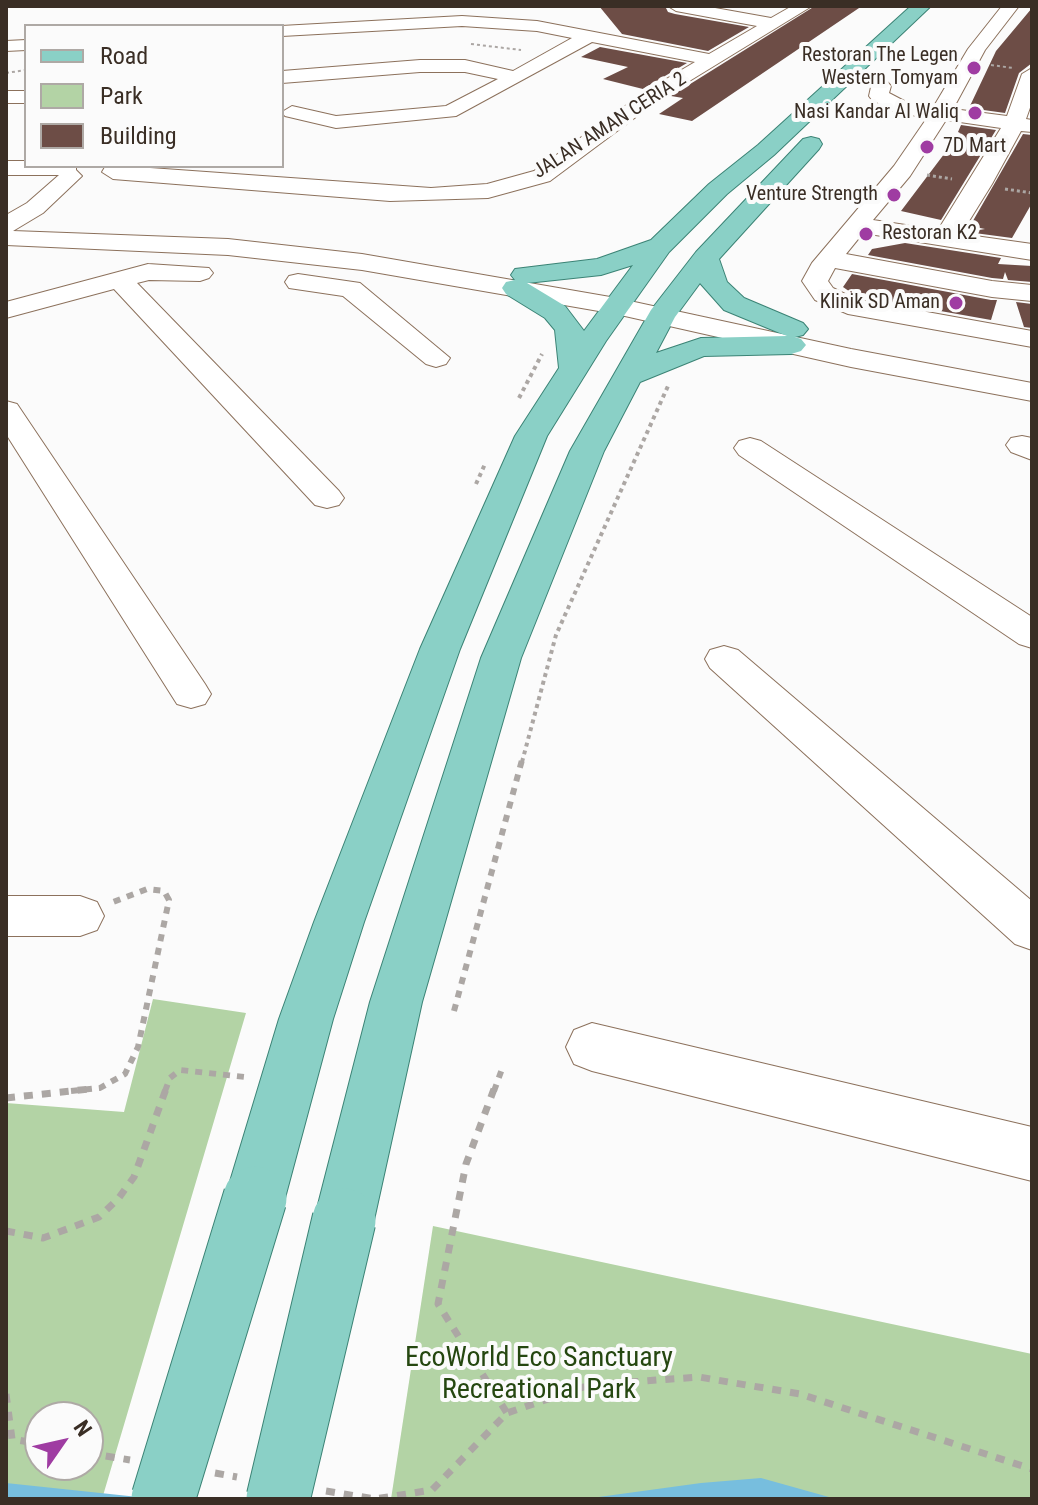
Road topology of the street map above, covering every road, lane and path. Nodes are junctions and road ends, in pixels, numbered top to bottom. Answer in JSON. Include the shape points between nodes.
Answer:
{"nodes":[{"id":1,"x":676,"y":6,"type":"edge"},
{"id":2,"x":715,"y":6,"type":"edge"},
{"id":3,"x":804,"y":6,"type":"edge"},
{"id":4,"x":922,"y":6,"type":"edge"},
{"id":5,"x":695,"y":9,"type":"junction"},
{"id":6,"x":1032,"y":11,"type":"edge"},
{"id":7,"x":1006,"y":12,"type":"edge"},
{"id":8,"x":775,"y":24,"type":"junction"},
{"id":9,"x":1020,"y":28,"type":"dead end"},
{"id":10,"x":284,"y":31,"type":"edge"},
{"id":11,"x":589,"y":36,"type":"junction"},
{"id":12,"x":712,"y":60,"type":"junction"},
{"id":13,"x":970,"y":63,"type":"junction"},
{"id":14,"x":6,"y":68,"type":"edge"},
{"id":15,"x":1024,"y":71,"type":"edge"},
{"id":16,"x":7,"y":73,"type":"edge"},
{"id":17,"x":879,"y":74,"type":"joint"},
{"id":18,"x":284,"y":77,"type":"edge"},
{"id":19,"x":513,"y":77,"type":"junction"},
{"id":20,"x":852,"y":101,"type":"dead end"},
{"id":21,"x":292,"y":112,"type":"dead end"},
{"id":22,"x":940,"y":114,"type":"junction"},
{"id":23,"x":831,"y":123,"type":"dead end"},
{"id":24,"x":1023,"y":125,"type":"edge"},
{"id":25,"x":6,"y":168,"type":"edge"},
{"id":26,"x":68,"y":170,"type":"edge"},
{"id":27,"x":110,"y":172,"type":"edge"},
{"id":28,"x":76,"y":215,"type":"junction"},
{"id":29,"x":6,"y":225,"type":"edge"},
{"id":30,"x":857,"y":225,"type":"junction"},
{"id":31,"x":6,"y":238,"type":"edge"},
{"id":32,"x":944,"y":240,"type":"junction"},
{"id":33,"x":660,"y":246,"type":"junction"},
{"id":34,"x":1030,"y":249,"type":"edge"},
{"id":35,"x":705,"y":258,"type":"junction"},
{"id":36,"x":827,"y":261,"type":"junction"},
{"id":37,"x":229,"y":276,"type":"dead end"},
{"id":38,"x":120,"y":280,"type":"junction"},
{"id":39,"x":277,"y":281,"type":"dead end"},
{"id":40,"x":520,"y":281,"type":"junction"},
{"id":41,"x":1032,"y":293,"type":"edge"},
{"id":42,"x":620,"y":300,"type":"junction"},
{"id":43,"x":6,"y":310,"type":"edge"},
{"id":44,"x":666,"y":310,"type":"junction"},
{"id":45,"x":792,"y":337,"type":"junction"},
{"id":46,"x":1032,"y":339,"type":"edge"},
{"id":47,"x":573,"y":356,"type":"junction"},
{"id":48,"x":436,"y":358,"type":"dead end"},
{"id":49,"x":1032,"y":374,"type":"edge"},
{"id":50,"x":631,"y":375,"type":"junction"},
{"id":51,"x":675,"y":379,"type":"dead end"},
{"id":52,"x":1032,"y":392,"type":"edge"},
{"id":53,"x":6,"y":410,"type":"edge"},
{"id":54,"x":513,"y":410,"type":"dead end"},
{"id":55,"x":750,"y":448,"type":"dead end"},
{"id":56,"x":490,"y":456,"type":"dead end"},
{"id":57,"x":472,"y":496,"type":"dead end"},
{"id":58,"x":327,"y":498,"type":"dead end"},
{"id":59,"x":1032,"y":635,"type":"edge"},
{"id":60,"x":724,"y":659,"type":"dead end"},
{"id":61,"x":191,"y":694,"type":"dead end"},
{"id":62,"x":6,"y":916,"type":"edge"},
{"id":63,"x":80,"y":916,"type":"joint"},
{"id":64,"x":1032,"y":930,"type":"edge"},
{"id":65,"x":454,"y":1011,"type":"dead end"},
{"id":66,"x":592,"y":1047,"type":"dead end"},
{"id":67,"x":249,"y":1065,"type":"dead end"},
{"id":68,"x":502,"y":1069,"type":"dead end"},
{"id":69,"x":6,"y":1098,"type":"edge"},
{"id":70,"x":1032,"y":1154,"type":"edge"},
{"id":71,"x":6,"y":1231,"type":"edge"},
{"id":72,"x":6,"y":1394,"type":"edge"},
{"id":73,"x":507,"y":1413,"type":"junction"},
{"id":74,"x":24,"y":1441,"type":"edge"},
{"id":75,"x":104,"y":1458,"type":"edge"},
{"id":76,"x":1032,"y":1469,"type":"edge"},
{"id":77,"x":169,"y":1477,"type":"edge"},
{"id":78,"x":282,"y":1489,"type":"edge"}],
"edges":[{"from":1,"to":5,"type":"street"},
{"from":2,"to":5,"type":"street"},
{"from":3,"to":8,"type":"street","name":"JALAN AMAN CERIA 2"},
{"from":4,"to":33,"type":"main road"},
{"from":5,"to":8,"type":"street"},
{"from":6,"to":7,"type":"street"},
{"from":7,"to":9,"type":"street"},
{"from":7,"to":13,"type":"street"},
{"from":8,"to":12,"type":"street","name":"JALAN AMAN CERIA 2"},
{"from":10,"to":11,"type":"street","via":[[462,21]]},
{"from":11,"to":12,"type":"street"},
{"from":11,"to":19,"type":"street"},
{"from":12,"to":27,"type":"street","name":"JALAN AMAN CERIA 2","via":[[653,95],[542,176],[488,191],[390,194]]},
{"from":13,"to":15,"type":"path"},
{"from":13,"to":22,"type":"street"},
{"from":14,"to":16,"type":"path","via":[[12,70]]},
{"from":15,"to":24,"type":"street"},
{"from":17,"to":20,"type":"main road"},
{"from":17,"to":22,"type":"street","via":[[879,96],[888,102]]},
{"from":18,"to":19,"type":"street","via":[[465,66]]},
{"from":19,"to":21,"type":"street","via":[[449,112],[336,122]]},
{"from":22,"to":24,"type":"street"},
{"from":22,"to":30,"type":"street"},
{"from":23,"to":35,"type":"main road"},
{"from":24,"to":32,"type":"street"},
{"from":25,"to":26,"type":"street","name":"JALAN AMAN CERIA 2"},
{"from":26,"to":27,"type":"street","name":"JALAN AMAN CERIA 2"},
{"from":26,"to":29,"type":"street","via":[[35,208]]},
{"from":27,"to":28,"type":"street"},
{"from":28,"to":29,"type":"street"},
{"from":28,"to":40,"type":"street","via":[[298,242]]},
{"from":30,"to":32,"type":"street"},
{"from":30,"to":36,"type":"street"},
{"from":31,"to":40,"type":"street","via":[[288,252]]},
{"from":32,"to":34,"type":"street"},
{"from":33,"to":40,"type":"main road","via":[[601,267]]},
{"from":33,"to":42,"type":"main road"},
{"from":35,"to":44,"type":"main road"},
{"from":35,"to":45,"type":"main road","via":[[723,295]]},
{"from":36,"to":41,"type":"street"},
{"from":36,"to":46,"type":"street","via":[[816,286],[835,301]]},
{"from":37,"to":38,"type":"street","via":[[148,272]]},
{"from":38,"to":43,"type":"street"},
{"from":38,"to":58,"type":"street"},
{"from":39,"to":48,"type":"street","via":[[351,289]]},
{"from":40,"to":42,"type":"street"},
{"from":40,"to":47,"type":"main road","via":[[569,329]]},
{"from":42,"to":44,"type":"street"},
{"from":42,"to":47,"type":"main road"},
{"from":44,"to":45,"type":"street"},
{"from":44,"to":50,"type":"main road"},
{"from":45,"to":49,"type":"street"},
{"from":45,"to":50,"type":"main road","via":[[701,347]]},
{"from":45,"to":52,"type":"street","via":[[980,385]]},
{"from":47,"to":54,"type":"path","via":[[546,347]]},
{"from":47,"to":77,"type":"main road","bridge":true,"via":[[531,436],[440,649],[311,1006]]},
{"from":50,"to":78,"type":"main road","bridge":true,"via":[[587,451],[501,658],[396,1002]]},
{"from":51,"to":65,"type":"path","via":[[556,635]]},
{"from":53,"to":61,"type":"street"},
{"from":55,"to":59,"type":"street"},
{"from":56,"to":57,"type":"path"},
{"from":60,"to":64,"type":"street"},
{"from":62,"to":63,"type":"street"},
{"from":63,"to":69,"type":"path","via":[[147,889],[164,891],[169,900],[138,1047],[125,1074],[100,1088]]},
{"from":66,"to":70,"type":"street"},
{"from":67,"to":71,"type":"path","via":[[244,1079],[180,1070],[170,1078],[134,1177],[99,1217],[43,1238]]},
{"from":68,"to":73,"type":"path","via":[[466,1164],[438,1304]]},
{"from":72,"to":74,"type":"path","via":[[12,1439]]},
{"from":73,"to":76,"type":"path","via":[[589,1385],[699,1377],[800,1394]]},
{"from":73,"to":78,"type":"path","via":[[432,1490],[375,1499]]},
{"from":75,"to":77,"type":"path"},
{"from":77,"to":78,"type":"path"}]}
